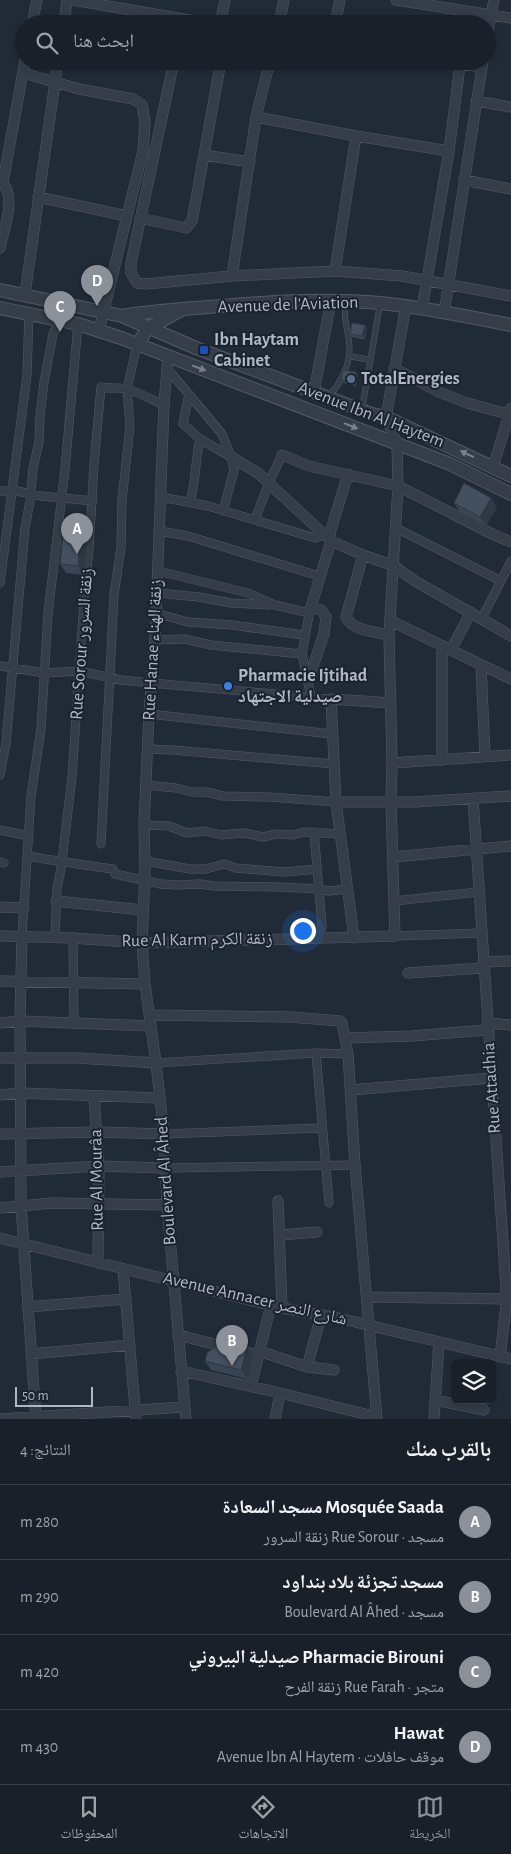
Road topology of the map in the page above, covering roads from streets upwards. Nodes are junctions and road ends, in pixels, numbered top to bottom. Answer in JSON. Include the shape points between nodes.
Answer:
{"nodes":[{"id":1,"x":37,"y":0,"type":"edge"},
{"id":2,"x":67,"y":0,"type":"edge"},
{"id":3,"x":72,"y":0,"type":"edge"},
{"id":4,"x":225,"y":0,"type":"edge"},
{"id":5,"x":284,"y":0,"type":"edge"},
{"id":6,"x":340,"y":0,"type":"edge"},
{"id":7,"x":396,"y":0,"type":"edge"},
{"id":8,"x":494,"y":0,"type":"edge"},
{"id":9,"x":491,"y":14,"type":"junction"},
{"id":10,"x":34,"y":15,"type":"edge"},
{"id":11,"x":65,"y":15,"type":"edge"},
{"id":12,"x":151,"y":15,"type":"edge"},
{"id":13,"x":222,"y":15,"type":"edge"},
{"id":14,"x":281,"y":15,"type":"edge"},
{"id":15,"x":337,"y":15,"type":"edge"},
{"id":16,"x":511,"y":18,"type":"edge"},
{"id":17,"x":23,"y":70,"type":"edge"},
{"id":18,"x":57,"y":70,"type":"edge"},
{"id":19,"x":172,"y":70,"type":"edge"},
{"id":20,"x":219,"y":70,"type":"edge"},
{"id":21,"x":268,"y":70,"type":"edge"},
{"id":22,"x":459,"y":70,"type":"edge"},
{"id":23,"x":481,"y":70,"type":"edge"},
{"id":24,"x":22,"y":73,"type":"junction"},
{"id":25,"x":55,"y":82,"type":"junction"},
{"id":26,"x":476,"y":101,"type":"junction"},
{"id":27,"x":511,"y":107,"type":"edge"},
{"id":28,"x":256,"y":117,"type":"junction"},
{"id":29,"x":356,"y":136,"type":"junction"},
{"id":30,"x":449,"y":151,"type":"junction"},
{"id":31,"x":204,"y":155,"type":"junction"},
{"id":32,"x":250,"y":162,"type":"junction"},
{"id":33,"x":464,"y":180,"type":"junction"},
{"id":34,"x":1,"y":181,"type":"edge"},
{"id":35,"x":511,"y":189,"type":"edge"},
{"id":36,"x":38,"y":197,"type":"junction"},
{"id":37,"x":128,"y":216,"type":"junction"},
{"id":38,"x":140,"y":218,"type":"junction"},
{"id":39,"x":0,"y":248,"type":"edge"},
{"id":40,"x":335,"y":271,"type":"junction"},
{"id":41,"x":232,"y":276,"type":"junction"},
{"id":42,"x":427,"y":280,"type":"junction"},
{"id":43,"x":447,"y":284,"type":"junction"},
{"id":44,"x":0,"y":290,"type":"edge"},
{"id":45,"x":25,"y":294,"type":"junction"},
{"id":46,"x":511,"y":296,"type":"edge"},
{"id":47,"x":331,"y":300,"type":"junction"},
{"id":48,"x":406,"y":306,"type":"junction"},
{"id":49,"x":0,"y":308,"type":"edge"},
{"id":50,"x":183,"y":309,"type":"junction"},
{"id":51,"x":422,"y":309,"type":"junction"},
{"id":52,"x":105,"y":311,"type":"junction"},
{"id":53,"x":28,"y":313,"type":"junction"},
{"id":54,"x":444,"y":313,"type":"junction"},
{"id":55,"x":122,"y":316,"type":"junction"},
{"id":56,"x":60,"y":320,"type":"junction"},
{"id":57,"x":78,"y":324,"type":"junction"},
{"id":58,"x":511,"y":326,"type":"edge"},
{"id":59,"x":148,"y":328,"type":"junction"},
{"id":60,"x":100,"y":330,"type":"junction"},
{"id":61,"x":137,"y":345,"type":"junction"},
{"id":62,"x":168,"y":357,"type":"junction"},
{"id":63,"x":394,"y":368,"type":"junction"},
{"id":64,"x":166,"y":374,"type":"junction"},
{"id":65,"x":127,"y":389,"type":"junction"},
{"id":66,"x":314,"y":392,"type":"junction"},
{"id":67,"x":189,"y":394,"type":"junction"},
{"id":68,"x":164,"y":405,"type":"junction"},
{"id":69,"x":511,"y":412,"type":"edge"},
{"id":70,"x":386,"y":417,"type":"junction"},
{"id":71,"x":200,"y":440,"type":"junction"},
{"id":72,"x":397,"y":444,"type":"junction"},
{"id":73,"x":282,"y":456,"type":"joint"},
{"id":74,"x":231,"y":457,"type":"junction"},
{"id":75,"x":493,"y":467,"type":"junction"},
{"id":76,"x":348,"y":474,"type":"junction"},
{"id":77,"x":511,"y":476,"type":"edge"},
{"id":78,"x":269,"y":483,"type":"junction"},
{"id":79,"x":398,"y":486,"type":"junction"},
{"id":80,"x":12,"y":491,"type":"junction"},
{"id":81,"x":0,"y":492,"type":"edge"},
{"id":82,"x":31,"y":494,"type":"junction"},
{"id":83,"x":511,"y":494,"type":"edge"},
{"id":84,"x":61,"y":498,"type":"junction"},
{"id":85,"x":161,"y":498,"type":"junction"},
{"id":86,"x":93,"y":501,"type":"junction"},
{"id":87,"x":190,"y":502,"type":"junction"},
{"id":88,"x":223,"y":511,"type":"junction"},
{"id":89,"x":255,"y":519,"type":"junction"},
{"id":90,"x":396,"y":528,"type":"junction"},
{"id":91,"x":158,"y":532,"type":"junction"},
{"id":92,"x":327,"y":538,"type":"junction"},
{"id":93,"x":511,"y":542,"type":"edge"},
{"id":94,"x":363,"y":555,"type":"junction"},
{"id":95,"x":511,"y":561,"type":"edge"},
{"id":96,"x":394,"y":566,"type":"junction"},
{"id":97,"x":158,"y":571,"type":"junction"},
{"id":98,"x":319,"y":576,"type":"junction"},
{"id":99,"x":501,"y":582,"type":"junction"},
{"id":100,"x":0,"y":583,"type":"edge"},
{"id":101,"x":157,"y":593,"type":"junction"},
{"id":102,"x":275,"y":605,"type":"junction"},
{"id":103,"x":310,"y":610,"type":"junction"},
{"id":104,"x":472,"y":612,"type":"junction"},
{"id":105,"x":155,"y":613,"type":"junction"},
{"id":106,"x":482,"y":618,"type":"junction"},
{"id":107,"x":391,"y":621,"type":"junction"},
{"id":108,"x":304,"y":635,"type":"junction"},
{"id":109,"x":389,"y":635,"type":"junction"},
{"id":110,"x":511,"y":636,"type":"edge"},
{"id":111,"x":155,"y":640,"type":"junction"},
{"id":112,"x":447,"y":648,"type":"junction"},
{"id":113,"x":302,"y":654,"type":"junction"},
{"id":114,"x":481,"y":665,"type":"junction"},
{"id":115,"x":0,"y":666,"type":"edge"},
{"id":116,"x":12,"y":668,"type":"junction"},
{"id":117,"x":79,"y":671,"type":"junction"},
{"id":118,"x":45,"y":673,"type":"junction"},
{"id":119,"x":111,"y":678,"type":"junction"},
{"id":120,"x":511,"y":679,"type":"edge"},
{"id":121,"x":308,"y":681,"type":"junction"},
{"id":122,"x":151,"y":683,"type":"junction"},
{"id":123,"x":311,"y":697,"type":"junction"},
{"id":124,"x":332,"y":699,"type":"junction"},
{"id":125,"x":390,"y":702,"type":"junction"},
{"id":126,"x":149,"y":714,"type":"junction"},
{"id":127,"x":332,"y":734,"type":"junction"},
{"id":128,"x":148,"y":750,"type":"junction"},
{"id":129,"x":511,"y":755,"type":"edge"},
{"id":130,"x":485,"y":756,"type":"junction"},
{"id":131,"x":442,"y":760,"type":"junction"},
{"id":132,"x":392,"y":763,"type":"junction"},
{"id":133,"x":334,"y":764,"type":"junction"},
{"id":134,"x":0,"y":775,"type":"edge"},
{"id":135,"x":146,"y":785,"type":"junction"},
{"id":136,"x":511,"y":796,"type":"edge"},
{"id":137,"x":473,"y":799,"type":"junction"},
{"id":138,"x":336,"y":802,"type":"junction"},
{"id":139,"x":391,"y":802,"type":"junction"},
{"id":140,"x":144,"y":825,"type":"junction"},
{"id":141,"x":0,"y":830,"type":"edge"},
{"id":142,"x":314,"y":832,"type":"junction"},
{"id":143,"x":340,"y":834,"type":"junction"},
{"id":144,"x":29,"y":836,"type":"junction"},
{"id":145,"x":101,"y":844,"type":"dead end"},
{"id":146,"x":511,"y":846,"type":"edge"},
{"id":147,"x":475,"y":849,"type":"junction"},
{"id":148,"x":28,"y":856,"type":"junction"},
{"id":149,"x":393,"y":857,"type":"junction"},
{"id":150,"x":62,"y":862,"type":"junction"},
{"id":151,"x":145,"y":862,"type":"junction"},
{"id":152,"x":318,"y":869,"type":"junction"},
{"id":153,"x":144,"y":880,"type":"junction"},
{"id":154,"x":319,"y":889,"type":"junction"},
{"id":155,"x":348,"y":889,"type":"junction"},
{"id":156,"x":478,"y":892,"type":"junction"},
{"id":157,"x":56,"y":901,"type":"junction"},
{"id":158,"x":394,"y":901,"type":"junction"},
{"id":159,"x":0,"y":907,"type":"edge"},
{"id":160,"x":24,"y":908,"type":"junction"},
{"id":161,"x":143,"y":910,"type":"junction"},
{"id":162,"x":481,"y":933,"type":"junction"},
{"id":163,"x":0,"y":936,"type":"edge"},
{"id":164,"x":22,"y":936,"type":"junction"},
{"id":165,"x":395,"y":936,"type":"junction"},
{"id":166,"x":55,"y":938,"type":"junction"},
{"id":167,"x":73,"y":938,"type":"junction"},
{"id":168,"x":319,"y":938,"type":"junction"},
{"id":169,"x":354,"y":938,"type":"junction"},
{"id":170,"x":142,"y":943,"type":"junction"},
{"id":171,"x":511,"y":961,"type":"edge"},
{"id":172,"x":483,"y":965,"type":"junction"},
{"id":173,"x":408,"y":973,"type":"dead end"},
{"id":174,"x":0,"y":981,"type":"edge"},
{"id":175,"x":21,"y":981,"type":"junction"},
{"id":176,"x":73,"y":981,"type":"junction"},
{"id":177,"x":145,"y":984,"type":"junction"},
{"id":178,"x":150,"y":1015,"type":"junction"},
{"id":179,"x":20,"y":1021,"type":"junction"},
{"id":180,"x":0,"y":1023,"type":"edge"},
{"id":181,"x":74,"y":1023,"type":"junction"},
{"id":182,"x":511,"y":1025,"type":"edge"},
{"id":183,"x":152,"y":1026,"type":"junction"},
{"id":184,"x":487,"y":1027,"type":"junction"},
{"id":185,"x":346,"y":1038,"type":"junction"},
{"id":186,"x":316,"y":1053,"type":"junction"},
{"id":187,"x":348,"y":1054,"type":"junction"},
{"id":188,"x":0,"y":1058,"type":"edge"},
{"id":189,"x":20,"y":1059,"type":"junction"},
{"id":190,"x":156,"y":1062,"type":"junction"},
{"id":191,"x":491,"y":1078,"type":"junction"},
{"id":192,"x":351,"y":1090,"type":"junction"},
{"id":193,"x":20,"y":1093,"type":"junction"},
{"id":194,"x":0,"y":1094,"type":"edge"},
{"id":195,"x":94,"y":1096,"type":"junction"},
{"id":196,"x":160,"y":1098,"type":"junction"},
{"id":197,"x":322,"y":1128,"type":"junction"},
{"id":198,"x":97,"y":1132,"type":"junction"},
{"id":199,"x":21,"y":1133,"type":"junction"},
{"id":200,"x":0,"y":1134,"type":"edge"},
{"id":201,"x":164,"y":1134,"type":"junction"},
{"id":202,"x":356,"y":1165,"type":"junction"},
{"id":203,"x":99,"y":1166,"type":"junction"},
{"id":204,"x":325,"y":1167,"type":"junction"},
{"id":205,"x":165,"y":1168,"type":"junction"},
{"id":206,"x":21,"y":1171,"type":"junction"},
{"id":207,"x":0,"y":1172,"type":"edge"},
{"id":208,"x":278,"y":1201,"type":"dead end"},
{"id":209,"x":99,"y":1203,"type":"junction"},
{"id":210,"x":328,"y":1203,"type":"dead end"},
{"id":211,"x":21,"y":1206,"type":"junction"},
{"id":212,"x":167,"y":1206,"type":"junction"},
{"id":213,"x":0,"y":1208,"type":"edge"},
{"id":214,"x":317,"y":1232,"type":"dead end"},
{"id":215,"x":280,"y":1235,"type":"junction"},
{"id":216,"x":0,"y":1238,"type":"edge"},
{"id":217,"x":22,"y":1244,"type":"junction"},
{"id":218,"x":98,"y":1263,"type":"junction"},
{"id":219,"x":123,"y":1269,"type":"junction"},
{"id":220,"x":173,"y":1280,"type":"junction"},
{"id":221,"x":367,"y":1297,"type":"junction"},
{"id":222,"x":126,"y":1299,"type":"junction"},
{"id":223,"x":508,"y":1299,"type":"edge"},
{"id":224,"x":270,"y":1305,"type":"junction"},
{"id":225,"x":27,"y":1307,"type":"junction"},
{"id":226,"x":282,"y":1308,"type":"junction"},
{"id":227,"x":321,"y":1316,"type":"junction"},
{"id":228,"x":370,"y":1326,"type":"junction"},
{"id":229,"x":178,"y":1335,"type":"junction"},
{"id":230,"x":439,"y":1342,"type":"junction"},
{"id":231,"x":130,"y":1344,"type":"junction"},
{"id":232,"x":259,"y":1353,"type":"junction"},
{"id":233,"x":31,"y":1354,"type":"junction"},
{"id":234,"x":500,"y":1356,"type":"junction"},
{"id":235,"x":511,"y":1359,"type":"edge"},
{"id":236,"x":307,"y":1367,"type":"junction"},
{"id":237,"x":334,"y":1370,"type":"dead end"},
{"id":238,"x":182,"y":1371,"type":"junction"},
{"id":239,"x":251,"y":1386,"type":"junction"},
{"id":240,"x":280,"y":1393,"type":"junction"},
{"id":241,"x":435,"y":1400,"type":"junction"},
{"id":242,"x":184,"y":1407,"type":"junction"},
{"id":243,"x":484,"y":1410,"type":"dead end"},
{"id":244,"x":136,"y":1415,"type":"edge"},
{"id":245,"x":36,"y":1418,"type":"edge"},
{"id":246,"x":377,"y":1418,"type":"edge"},
{"id":247,"x":0,"y":1419,"type":"edge"},
{"id":248,"x":186,"y":1419,"type":"edge"},
{"id":249,"x":275,"y":1419,"type":"edge"},
{"id":250,"x":434,"y":1419,"type":"edge"}],
"edges":[{"from":1,"to":10,"type":"street"},
{"from":2,"to":11,"type":"street"},
{"from":3,"to":12,"type":"street"},
{"from":4,"to":13,"type":"street"},
{"from":5,"to":14,"type":"street"},
{"from":6,"to":15,"type":"street"},
{"from":7,"to":9,"type":"street"},
{"from":8,"to":9,"type":"street"},
{"from":9,"to":16,"type":"street"},
{"from":17,"to":24,"type":"street"},
{"from":18,"to":25,"type":"street"},
{"from":19,"to":38,"type":"street"},
{"from":20,"to":31,"type":"street"},
{"from":21,"to":28,"type":"street"},
{"from":22,"to":30,"type":"street"},
{"from":23,"to":26,"type":"street"},
{"from":24,"to":25,"type":"street"},
{"from":24,"to":34,"type":"street"},
{"from":25,"to":36,"type":"street"},
{"from":25,"to":37,"type":"street","via":[[141,103],[145,117],[143,151]]},
{"from":26,"to":27,"type":"street"},
{"from":26,"to":33,"type":"street"},
{"from":28,"to":29,"type":"street"},
{"from":28,"to":32,"type":"street"},
{"from":29,"to":30,"type":"street"},
{"from":29,"to":40,"type":"street"},
{"from":30,"to":42,"type":"street"},
{"from":31,"to":32,"type":"street"},
{"from":31,"to":38,"type":"street","via":[[190,225],[186,228]]},
{"from":32,"to":41,"type":"street"},
{"from":33,"to":35,"type":"street"},
{"from":33,"to":43,"type":"street"},
{"from":34,"to":39,"type":"street","via":[[8,190],[9,202]]},
{"from":36,"to":37,"type":"street"},
{"from":36,"to":45,"type":"street"},
{"from":37,"to":52,"type":"street"},
{"from":38,"to":41,"type":"street","via":[[131,263],[131,273],[137,282],[146,284]]},
{"from":40,"to":41,"type":"street"},
{"from":40,"to":42,"type":"street"},
{"from":42,"to":43,"type":"street"},
{"from":42,"to":51,"type":"street"},
{"from":43,"to":46,"type":"street"},
{"from":43,"to":54,"type":"street"},
{"from":44,"to":45,"type":"street","name":"Avenue Ibn Al Haytem"},
{"from":45,"to":52,"type":"street","name":"Avenue Ibn Al Haytem"},
{"from":47,"to":48,"type":"street","name":"Avenue de l'Aviation"},
{"from":47,"to":50,"type":"street","name":"Avenue de l'Aviation"},
{"from":47,"to":66,"type":"street"},
{"from":48,"to":51,"type":"street","name":"Avenue de l'Aviation"},
{"from":48,"to":63,"type":"street"},
{"from":49,"to":53,"type":"street","name":"Avenue Ibn Al Haytem"},
{"from":50,"to":55,"type":"street","name":"Avenue de l'Aviation"},
{"from":50,"to":59,"type":"street","name":"Avenue de l'Aviation"},
{"from":51,"to":54,"type":"street","name":"Avenue de l'Aviation"},
{"from":52,"to":55,"type":"street","name":"Avenue Ibn Al Haytem"},
{"from":52,"to":60,"type":"street"},
{"from":53,"to":56,"type":"street","name":"Avenue Ibn Al Haytem"},
{"from":53,"to":80,"type":"street","via":[[27,375]]},
{"from":54,"to":58,"type":"street","name":"Avenue de l'Aviation"},
{"from":55,"to":59,"type":"street","name":"Avenue Ibn Al Haytem"},
{"from":56,"to":57,"type":"street","name":"Avenue Ibn Al Haytem"},
{"from":56,"to":82,"type":"street","via":[[53,334],[44,382],[40,442]]},
{"from":57,"to":60,"type":"street","name":"Avenue Ibn Al Haytem"},
{"from":57,"to":84,"type":"street"},
{"from":59,"to":61,"type":"street","name":"Avenue de l'Aviation"},
{"from":59,"to":66,"type":"street","name":"Avenue Ibn Al Haytem"},
{"from":60,"to":61,"type":"street","name":"Avenue Ibn Al Haytem"},
{"from":61,"to":62,"type":"street","name":"Avenue Ibn Al Haytem"},
{"from":61,"to":65,"type":"street"},
{"from":62,"to":64,"type":"street","name":"Rue Hanae زنقة الهناء"},
{"from":62,"to":72,"type":"street","name":"Avenue Ibn Al Haytem","one_way":true},
{"from":63,"to":69,"type":"street","via":[[467,403]]},
{"from":63,"to":70,"type":"street"},
{"from":64,"to":67,"type":"street","via":[[170,372]]},
{"from":64,"to":68,"type":"street","name":"Rue Hanae زنقة الهناء"},
{"from":65,"to":68,"type":"street","name":"Rue Sorour زنقة السرور"},
{"from":65,"to":86,"type":"street","name":"Rue Sorour زنقة السرور","via":[[101,387]]},
{"from":65,"to":119,"type":"street","via":[[130,426],[114,595]]},
{"from":66,"to":70,"type":"street","name":"Avenue Ibn Al Haytem"},
{"from":67,"to":71,"type":"street","via":[[183,424]]},
{"from":67,"to":74,"type":"street","via":[[222,434]]},
{"from":68,"to":85,"type":"street","name":"Rue Hanae زنقة الهناء"},
{"from":69,"to":75,"type":"street"},
{"from":70,"to":72,"type":"street"},
{"from":75,"to":70,"type":"street","name":"Avenue Ibn Al Haytem","one_way":true},
{"from":71,"to":74,"type":"street"},
{"from":71,"to":87,"type":"street"},
{"from":72,"to":79,"type":"street"},
{"from":72,"to":83,"type":"street","name":"Avenue Ibn Al Haytem","via":[[450,464]]},
{"from":73,"to":76,"type":"street"},
{"from":73,"to":78,"type":"street"},
{"from":74,"to":78,"type":"street"},
{"from":74,"to":88,"type":"street","via":[[234,470]]},
{"from":75,"to":77,"type":"street","name":"Avenue Ibn Al Haytem"},
{"from":76,"to":79,"type":"street"},
{"from":76,"to":92,"type":"street"},
{"from":78,"to":89,"type":"street"},
{"from":78,"to":92,"type":"street"},
{"from":79,"to":90,"type":"street"},
{"from":79,"to":93,"type":"street"},
{"from":80,"to":81,"type":"street"},
{"from":80,"to":82,"type":"street"},
{"from":80,"to":100,"type":"street"},
{"from":82,"to":84,"type":"street"},
{"from":82,"to":116,"type":"street"},
{"from":84,"to":86,"type":"street"},
{"from":84,"to":118,"type":"street"},
{"from":85,"to":87,"type":"street"},
{"from":85,"to":91,"type":"street","name":"Rue Hanae زنقة الهناء"},
{"from":86,"to":117,"type":"street","name":"Rue Sorour زنقة السرور"},
{"from":87,"to":88,"type":"street"},
{"from":88,"to":89,"type":"street"},
{"from":89,"to":92,"type":"street","via":[[315,538]]},
{"from":90,"to":96,"type":"street"},
{"from":90,"to":99,"type":"street"},
{"from":91,"to":97,"type":"street","name":"Rue Hanae زنقة الهناء"},
{"from":91,"to":98,"type":"street","via":[[188,536]]},
{"from":92,"to":94,"type":"street"},
{"from":92,"to":98,"type":"street"},
{"from":94,"to":96,"type":"street"},
{"from":94,"to":109,"type":"street","via":[[346,617],[362,630]]},
{"from":95,"to":99,"type":"street"},
{"from":96,"to":104,"type":"street","via":[[414,581]]},
{"from":96,"to":107,"type":"street"},
{"from":97,"to":101,"type":"street","name":"Rue Hanae زنقة الهناء"},
{"from":97,"to":102,"type":"street","via":[[248,593]]},
{"from":98,"to":103,"type":"street"},
{"from":99,"to":106,"type":"street"},
{"from":101,"to":102,"type":"street"},
{"from":101,"to":105,"type":"street","name":"Rue Hanae زنقة الهناء"},
{"from":102,"to":103,"type":"street"},
{"from":103,"to":108,"type":"street"},
{"from":103,"to":121,"type":"street","via":[[321,610],[326,617],[324,634]]},
{"from":104,"to":106,"type":"street"},
{"from":104,"to":112,"type":"street"},
{"from":105,"to":108,"type":"street","via":[[188,622]]},
{"from":105,"to":111,"type":"street","name":"Rue Hanae زنقة الهناء"},
{"from":106,"to":110,"type":"street"},
{"from":107,"to":109,"type":"street"},
{"from":107,"to":112,"type":"street"},
{"from":108,"to":113,"type":"street"},
{"from":109,"to":125,"type":"street"},
{"from":111,"to":113,"type":"street","via":[[184,639],[211,645]]},
{"from":111,"to":122,"type":"street","name":"Rue Hanae زنقة الهناء"},
{"from":112,"to":114,"type":"street"},
{"from":112,"to":131,"type":"street"},
{"from":113,"to":121,"type":"street"},
{"from":114,"to":120,"type":"street"},
{"from":114,"to":130,"type":"street"},
{"from":115,"to":116,"type":"street"},
{"from":116,"to":118,"type":"street"},
{"from":116,"to":134,"type":"street"},
{"from":117,"to":118,"type":"street"},
{"from":117,"to":119,"type":"street"},
{"from":117,"to":150,"type":"street","name":"Rue Sorour زنقة السرور"},
{"from":118,"to":144,"type":"street"},
{"from":119,"to":122,"type":"street"},
{"from":119,"to":145,"type":"street"},
{"from":121,"to":123,"type":"street"},
{"from":122,"to":123,"type":"street"},
{"from":122,"to":126,"type":"street","name":"Rue Hanae زنقة الهناء"},
{"from":123,"to":124,"type":"street"},
{"from":124,"to":125,"type":"street"},
{"from":124,"to":127,"type":"street"},
{"from":125,"to":132,"type":"street"},
{"from":126,"to":127,"type":"street"},
{"from":126,"to":128,"type":"street","name":"Rue Hanae زنقة الهناء"},
{"from":127,"to":133,"type":"street"},
{"from":128,"to":133,"type":"street"},
{"from":128,"to":135,"type":"street","name":"Rue Hanae زنقة الهناء"},
{"from":129,"to":130,"type":"street"},
{"from":130,"to":131,"type":"street"},
{"from":131,"to":132,"type":"street"},
{"from":132,"to":139,"type":"street"},
{"from":133,"to":138,"type":"street"},
{"from":135,"to":138,"type":"street","via":[[223,796]]},
{"from":135,"to":140,"type":"street","name":"Rue Hanae زنقة الهناء"},
{"from":136,"to":137,"type":"street"},
{"from":137,"to":139,"type":"street"},
{"from":137,"to":147,"type":"street","name":"Rue Attadhia"},
{"from":138,"to":139,"type":"street"},
{"from":138,"to":143,"type":"street"},
{"from":139,"to":149,"type":"street"},
{"from":140,"to":142,"type":"street","via":[[169,826],[187,833],[244,833],[262,837]]},
{"from":140,"to":151,"type":"street","name":"Rue Hanae زنقة الهناء"},
{"from":141,"to":144,"type":"street"},
{"from":142,"to":143,"type":"street"},
{"from":142,"to":152,"type":"street"},
{"from":143,"to":155,"type":"street"},
{"from":144,"to":148,"type":"street"},
{"from":146,"to":147,"type":"street"},
{"from":147,"to":149,"type":"street"},
{"from":147,"to":156,"type":"street","name":"Rue Attadhia"},
{"from":148,"to":150,"type":"street"},
{"from":148,"to":160,"type":"street"},
{"from":149,"to":158,"type":"street"},
{"from":150,"to":153,"type":"street","via":[[113,868],[115,874]]},
{"from":150,"to":157,"type":"street","name":"Rue Sorour زنقة السرور"},
{"from":151,"to":152,"type":"street","via":[[190,869],[224,864],[284,872]]},
{"from":151,"to":153,"type":"street","name":"Rue Hanae زنقة الهناء"},
{"from":152,"to":154,"type":"street"},
{"from":153,"to":154,"type":"street","via":[[177,885]]},
{"from":153,"to":161,"type":"street","name":"Rue Hanae زنقة الهناء"},
{"from":154,"to":155,"type":"street"},
{"from":154,"to":168,"type":"street","via":[[322,926]]},
{"from":155,"to":169,"type":"street"},
{"from":156,"to":158,"type":"street"},
{"from":156,"to":162,"type":"street","name":"Rue Attadhia"},
{"from":157,"to":161,"type":"street"},
{"from":157,"to":166,"type":"street","name":"Rue Sorour زنقة السرور"},
{"from":158,"to":165,"type":"street"},
{"from":159,"to":160,"type":"street"},
{"from":160,"to":164,"type":"street"},
{"from":161,"to":170,"type":"street","name":"Rue Hanae زنقة الهناء"},
{"from":162,"to":165,"type":"street"},
{"from":162,"to":172,"type":"street","name":"Rue Attadhia"},
{"from":163,"to":164,"type":"street","name":"Rue Al Karm زنقة الكرم"},
{"from":164,"to":166,"type":"street","name":"Rue Al Karm زنقة الكرم"},
{"from":164,"to":175,"type":"street"},
{"from":165,"to":169,"type":"street","name":"Rue Al Karm زنقة الكرم"},
{"from":166,"to":167,"type":"street","name":"Rue Al Karm زنقة الكرم"},
{"from":167,"to":170,"type":"street","name":"Rue Al Karm زنقة الكرم"},
{"from":167,"to":176,"type":"street"},
{"from":168,"to":169,"type":"street","name":"Rue Al Karm زنقة الكرم"},
{"from":168,"to":170,"type":"street","name":"Rue Al Karm زنقة الكرم"},
{"from":170,"to":177,"type":"street","name":"Boulevard Al Âhed"},
{"from":171,"to":172,"type":"street"},
{"from":172,"to":173,"type":"street"},
{"from":172,"to":184,"type":"street","name":"Rue Attadhia"},
{"from":174,"to":175,"type":"street"},
{"from":175,"to":176,"type":"street"},
{"from":175,"to":179,"type":"street"},
{"from":176,"to":177,"type":"street"},
{"from":176,"to":181,"type":"street"},
{"from":177,"to":178,"type":"street","name":"Boulevard Al Âhed"},
{"from":178,"to":183,"type":"street","name":"Boulevard Al Âhed"},
{"from":178,"to":185,"type":"street","via":[[340,1021]]},
{"from":179,"to":180,"type":"street"},
{"from":179,"to":181,"type":"street"},
{"from":179,"to":189,"type":"street"},
{"from":181,"to":183,"type":"street"},
{"from":182,"to":184,"type":"street"},
{"from":183,"to":190,"type":"street","name":"Boulevard Al Âhed"},
{"from":184,"to":185,"type":"street","via":[[412,1036]]},
{"from":184,"to":191,"type":"street","name":"Rue Attadhia"},
{"from":185,"to":187,"type":"street"},
{"from":186,"to":187,"type":"street"},
{"from":186,"to":190,"type":"street"},
{"from":186,"to":197,"type":"street"},
{"from":187,"to":192,"type":"street"},
{"from":188,"to":189,"type":"street"},
{"from":189,"to":190,"type":"street"},
{"from":189,"to":193,"type":"street"},
{"from":190,"to":196,"type":"street","name":"Boulevard Al Âhed"},
{"from":191,"to":192,"type":"street"},
{"from":191,"to":223,"type":"street","name":"Rue Attadhia"},
{"from":192,"to":202,"type":"street"},
{"from":193,"to":194,"type":"street"},
{"from":193,"to":195,"type":"street"},
{"from":193,"to":199,"type":"street"},
{"from":195,"to":196,"type":"street"},
{"from":195,"to":198,"type":"street","name":"Rue Al Mourâa"},
{"from":196,"to":201,"type":"street","name":"Boulevard Al Âhed"},
{"from":197,"to":201,"type":"street"},
{"from":197,"to":204,"type":"street"},
{"from":198,"to":199,"type":"street"},
{"from":198,"to":201,"type":"street"},
{"from":198,"to":203,"type":"street","name":"Rue Al Mourâa"},
{"from":199,"to":200,"type":"street"},
{"from":199,"to":206,"type":"street"},
{"from":201,"to":205,"type":"street","name":"Boulevard Al Âhed"},
{"from":202,"to":204,"type":"street"},
{"from":202,"to":221,"type":"street"},
{"from":203,"to":205,"type":"street"},
{"from":203,"to":206,"type":"street"},
{"from":203,"to":209,"type":"street","name":"Rue Al Mourâa"},
{"from":204,"to":205,"type":"street"},
{"from":204,"to":210,"type":"street"},
{"from":205,"to":212,"type":"street","name":"Boulevard Al Âhed"},
{"from":206,"to":207,"type":"street"},
{"from":206,"to":211,"type":"street"},
{"from":208,"to":215,"type":"street"},
{"from":209,"to":211,"type":"street"},
{"from":209,"to":212,"type":"street"},
{"from":209,"to":218,"type":"street","name":"Rue Al Mourâa"},
{"from":211,"to":213,"type":"street"},
{"from":211,"to":217,"type":"street"},
{"from":212,"to":220,"type":"street","name":"Boulevard Al Âhed"},
{"from":214,"to":215,"type":"street"},
{"from":215,"to":226,"type":"street"},
{"from":216,"to":217,"type":"street","name":"Avenue Annacer شارع النصر"},
{"from":217,"to":218,"type":"street","name":"Avenue Annacer شارع النصر"},
{"from":217,"to":225,"type":"street"},
{"from":218,"to":219,"type":"street","name":"Avenue Annacer شارع النصر"},
{"from":219,"to":220,"type":"street","name":"Avenue Annacer شارع النصر"},
{"from":219,"to":222,"type":"street"},
{"from":220,"to":224,"type":"street","name":"Avenue Annacer شارع النصر"},
{"from":220,"to":229,"type":"street","name":"Boulevard Al Âhed"},
{"from":221,"to":223,"type":"street"},
{"from":221,"to":228,"type":"street"},
{"from":222,"to":225,"type":"street"},
{"from":222,"to":231,"type":"street"},
{"from":223,"to":234,"type":"street","name":"Rue Attadhia"},
{"from":224,"to":226,"type":"street","name":"Avenue Annacer شارع النصر"},
{"from":224,"to":232,"type":"street"},
{"from":225,"to":233,"type":"street"},
{"from":226,"to":227,"type":"street","name":"Avenue Annacer شارع النصر"},
{"from":227,"to":228,"type":"street","name":"Avenue Annacer شارع النصر"},
{"from":227,"to":236,"type":"street"},
{"from":228,"to":230,"type":"street","name":"Avenue Annacer شارع النصر"},
{"from":228,"to":246,"type":"street"},
{"from":229,"to":232,"type":"street"},
{"from":229,"to":238,"type":"street","name":"Boulevard Al Âhed"},
{"from":230,"to":234,"type":"street","name":"Avenue Annacer شارع النصر"},
{"from":230,"to":241,"type":"street"},
{"from":231,"to":233,"type":"street"},
{"from":231,"to":244,"type":"street"},
{"from":232,"to":236,"type":"street"},
{"from":232,"to":239,"type":"street"},
{"from":233,"to":245,"type":"street"},
{"from":234,"to":235,"type":"street","name":"Avenue Annacer شارع النصر"},
{"from":236,"to":237,"type":"street"},
{"from":238,"to":239,"type":"street"},
{"from":238,"to":242,"type":"street","name":"Boulevard Al Âhed"},
{"from":239,"to":240,"type":"street"},
{"from":240,"to":246,"type":"street"},
{"from":240,"to":249,"type":"street"},
{"from":241,"to":243,"type":"street"},
{"from":241,"to":250,"type":"street"},
{"from":242,"to":244,"type":"street"},
{"from":242,"to":248,"type":"street","name":"Boulevard Al Âhed"},
{"from":244,"to":245,"type":"street"},
{"from":245,"to":247,"type":"street"}]}
